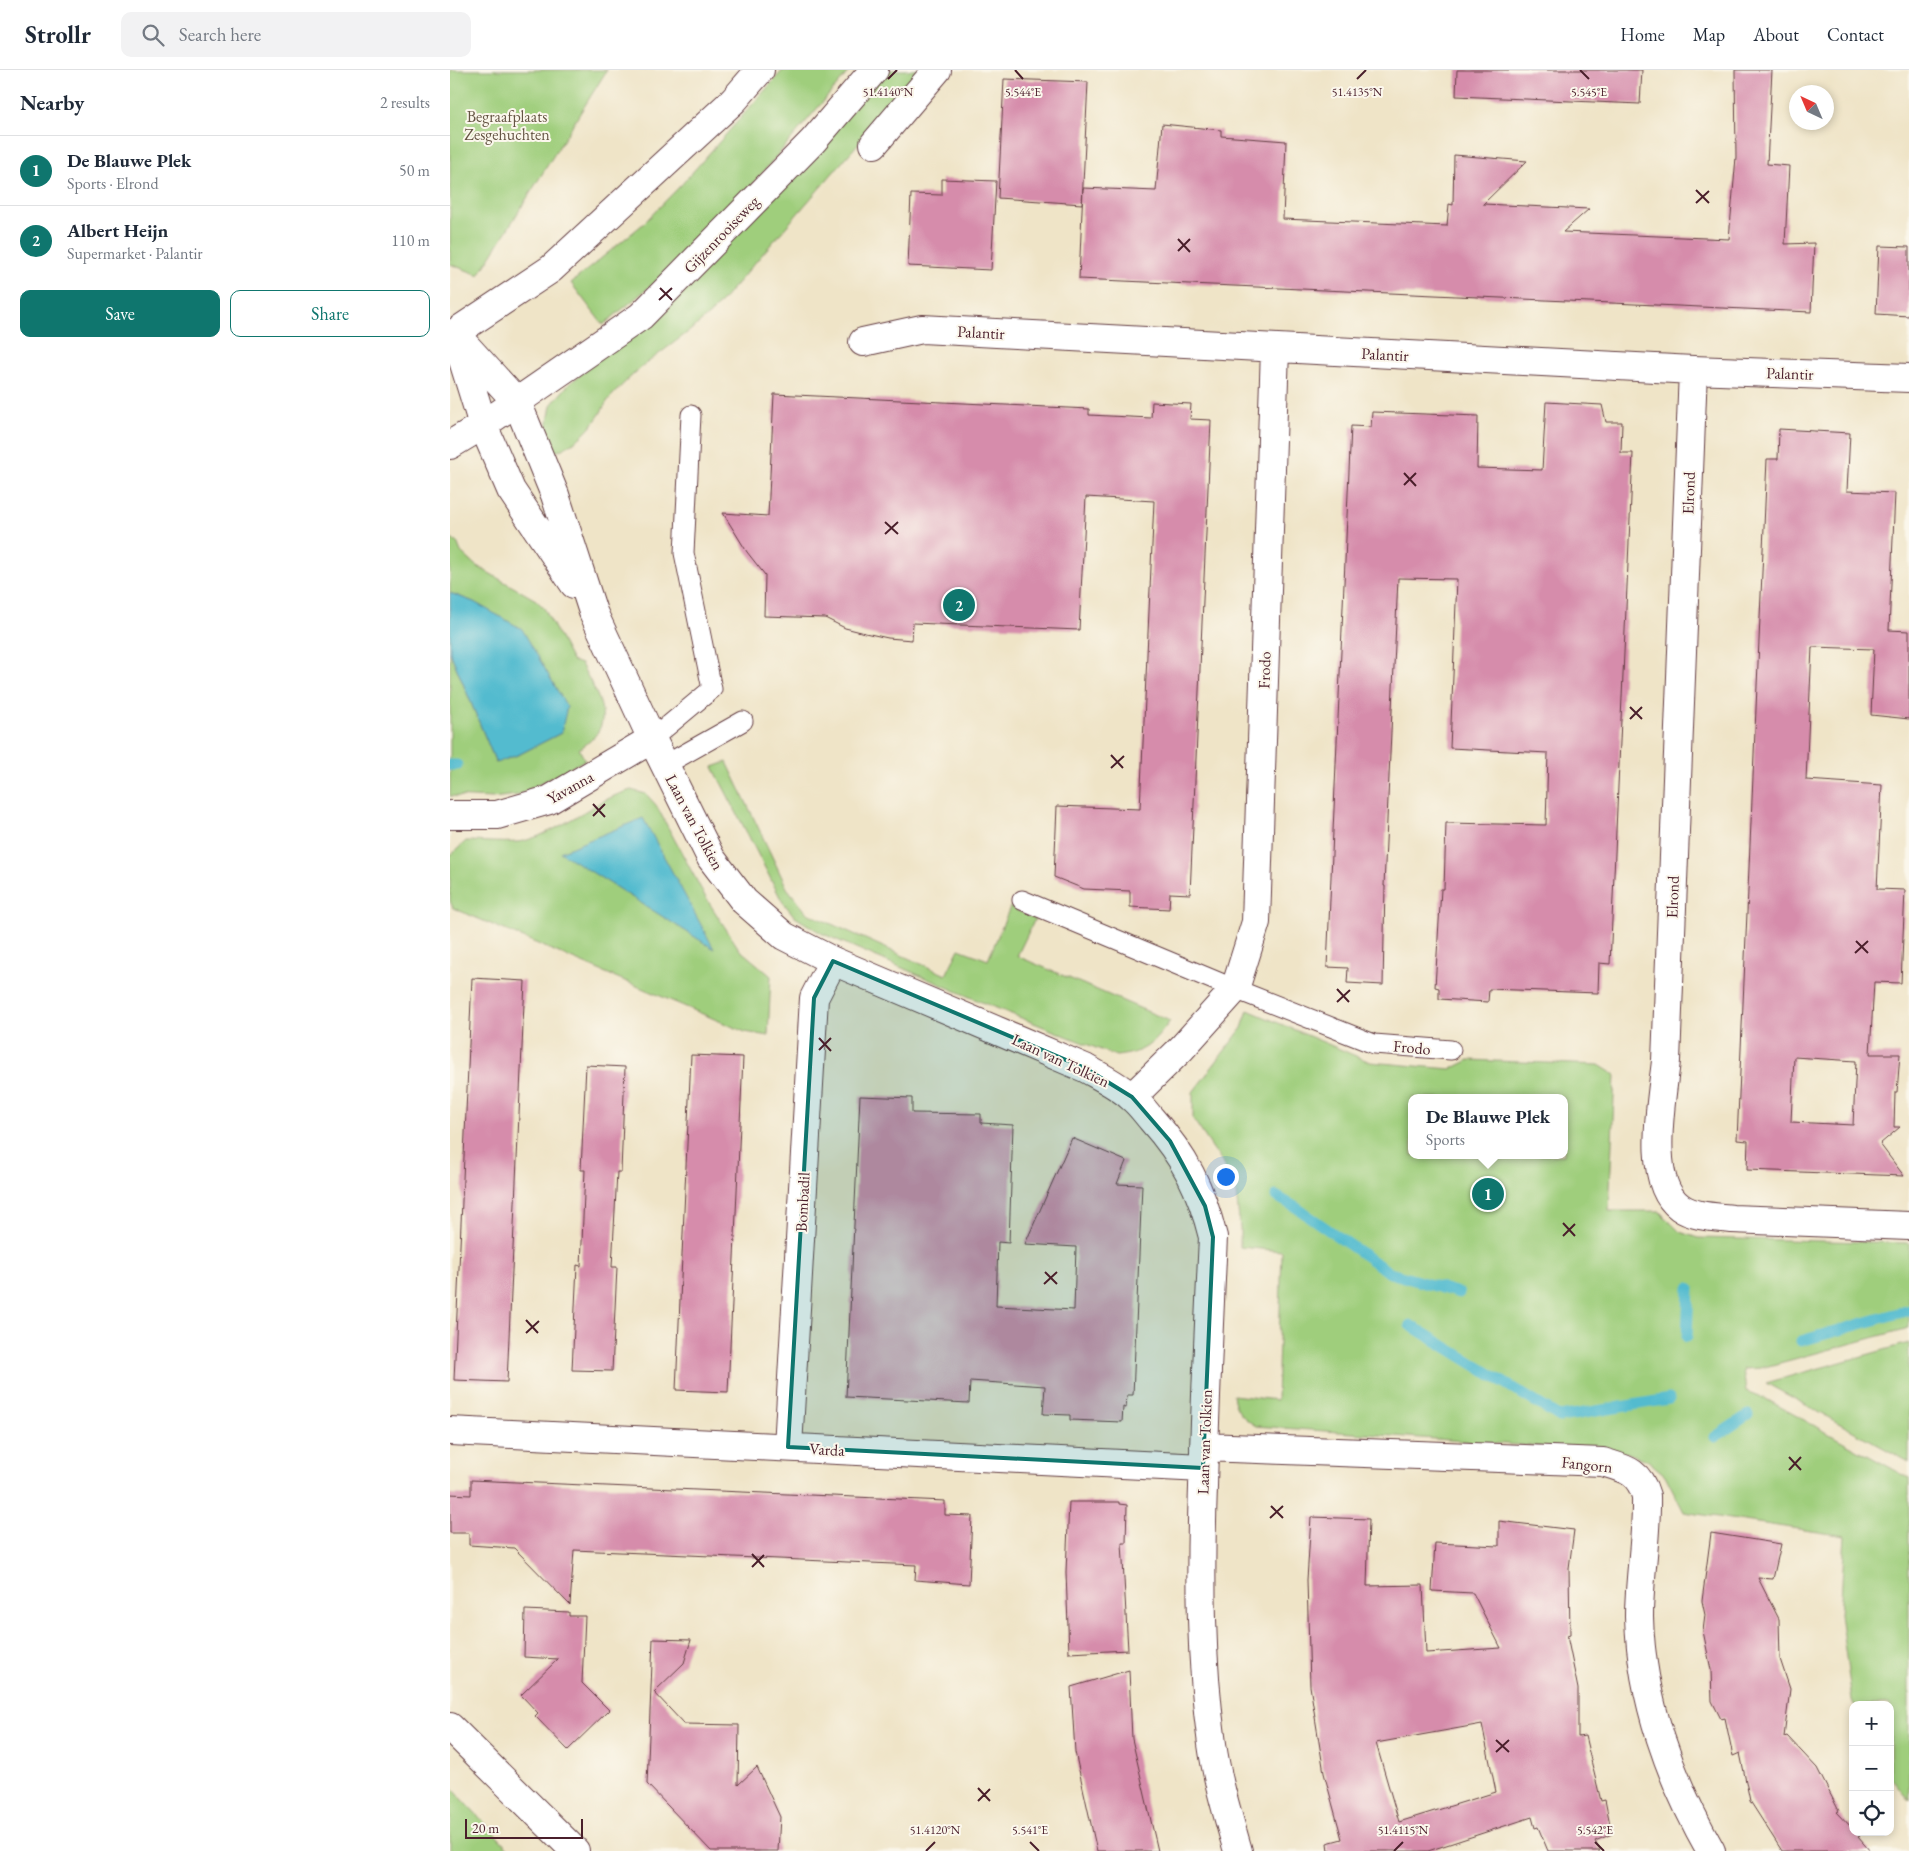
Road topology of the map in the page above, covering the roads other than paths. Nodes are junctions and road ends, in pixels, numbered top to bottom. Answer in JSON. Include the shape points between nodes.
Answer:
{"nodes":[{"id":1,"x":760,"y":70,"type":"edge"},
{"id":2,"x":874,"y":70,"type":"edge"},
{"id":3,"x":937,"y":70,"type":"edge"},
{"id":4,"x":874,"y":144,"type":"dead end"},
{"id":5,"x":453,"y":335,"type":"edge"},
{"id":6,"x":864,"y":342,"type":"dead end"},
{"id":7,"x":1276,"y":349,"type":"junction"},
{"id":8,"x":1693,"y":370,"type":"junction"},
{"id":9,"x":1909,"y":378,"type":"edge"},
{"id":10,"x":517,"y":402,"type":"junction"},
{"id":11,"x":691,"y":415,"type":"dead end"},
{"id":12,"x":483,"y":425,"type":"junction"},
{"id":13,"x":450,"y":445,"type":"edge"},
{"id":14,"x":593,"y":612,"type":"junction"},
{"id":15,"x":743,"y":721,"type":"dead end"},
{"id":16,"x":652,"y":739,"type":"junction"},
{"id":17,"x":665,"y":765,"type":"junction"},
{"id":18,"x":450,"y":815,"type":"edge"},
{"id":19,"x":1022,"y":900,"type":"dead end"},
{"id":20,"x":833,"y":961,"type":"junction"},
{"id":21,"x":1235,"y":988,"type":"junction"},
{"id":22,"x":1451,"y":1050,"type":"dead end"},
{"id":23,"x":1132,"y":1097,"type":"junction"},
{"id":24,"x":1899,"y":1225,"type":"edge"},
{"id":25,"x":450,"y":1431,"type":"edge"},
{"id":26,"x":788,"y":1447,"type":"junction"},
{"id":27,"x":1203,"y":1458,"type":"junction"},
{"id":28,"x":450,"y":1727,"type":"edge"},
{"id":29,"x":575,"y":1851,"type":"edge"},
{"id":30,"x":1238,"y":1851,"type":"edge"},
{"id":31,"x":1711,"y":1851,"type":"edge"}],
"edges":[{"from":1,"to":5,"type":"street","via":[[734,100],[551,269]]},
{"from":2,"to":10,"type":"street","name":"Gijzenrooiseweg","via":[[813,141],[641,316]]},
{"from":3,"to":4,"type":"street"},
{"from":5,"to":10,"type":"street","name":"Laan van Tolkien"},
{"from":5,"to":12,"type":"street","name":"Laan van Tolkien"},
{"from":6,"to":7,"type":"street","name":"Palantir","via":[[922,329]]},
{"from":7,"to":8,"type":"street","name":"Palantir"},
{"from":7,"to":21,"type":"street","name":"Frodo","via":[[1256,922]]},
{"from":8,"to":9,"type":"street","name":"Palantir"},
{"from":8,"to":24,"type":"street","name":"Elrond","via":[[1666,1061],[1658,1155],[1660,1174],[1666,1191],[1680,1207],[1691,1212],[1732,1219]]},
{"from":10,"to":12,"type":"street","name":"Gijzenrooiseweg"},
{"from":10,"to":14,"type":"street","name":"Laan van Tolkien","via":[[555,495]]},
{"from":11,"to":16,"type":"lane","via":[[684,553],[712,689]]},
{"from":12,"to":13,"type":"street","name":"Gijzenrooiseweg"},
{"from":12,"to":14,"type":"street","name":"Laan van Tolkien","via":[[511,490]]},
{"from":14,"to":16,"type":"street","name":"Laan van Tolkien"},
{"from":15,"to":17,"type":"lane"},
{"from":16,"to":17,"type":"street","name":"Laan van Tolkien"},
{"from":16,"to":18,"type":"street","name":"Yavanna","via":[[549,800],[497,814]]},
{"from":17,"to":20,"type":"street","name":"Laan van Tolkien","via":[[711,858],[744,901],[784,936]]},
{"from":19,"to":21,"type":"lane","name":"Frodo"},
{"from":20,"to":23,"type":"street","name":"Laan van Tolkien","via":[[1086,1068]]},
{"from":20,"to":26,"type":"street","name":"Bombadil","via":[[814,998]]},
{"from":21,"to":22,"type":"lane","name":"Frodo","via":[[1374,1044]]},
{"from":21,"to":23,"type":"street","name":"Frodo","via":[[1182,1048]]},
{"from":23,"to":27,"type":"street","name":"Laan van Tolkien","via":[[1180,1156],[1205,1206],[1213,1237]]},
{"from":25,"to":26,"type":"street","name":"Varda"},
{"from":26,"to":27,"type":"street","name":"Varda"},
{"from":27,"to":30,"type":"street","name":"Laan van Tolkien","via":[[1202,1650],[1212,1746]]},
{"from":27,"to":31,"type":"street","name":"Fangorn","via":[[1603,1462],[1637,1476],[1646,1496],[1640,1617],[1644,1666],[1653,1712],[1682,1796]]},
{"from":28,"to":29,"type":"street"}]}
